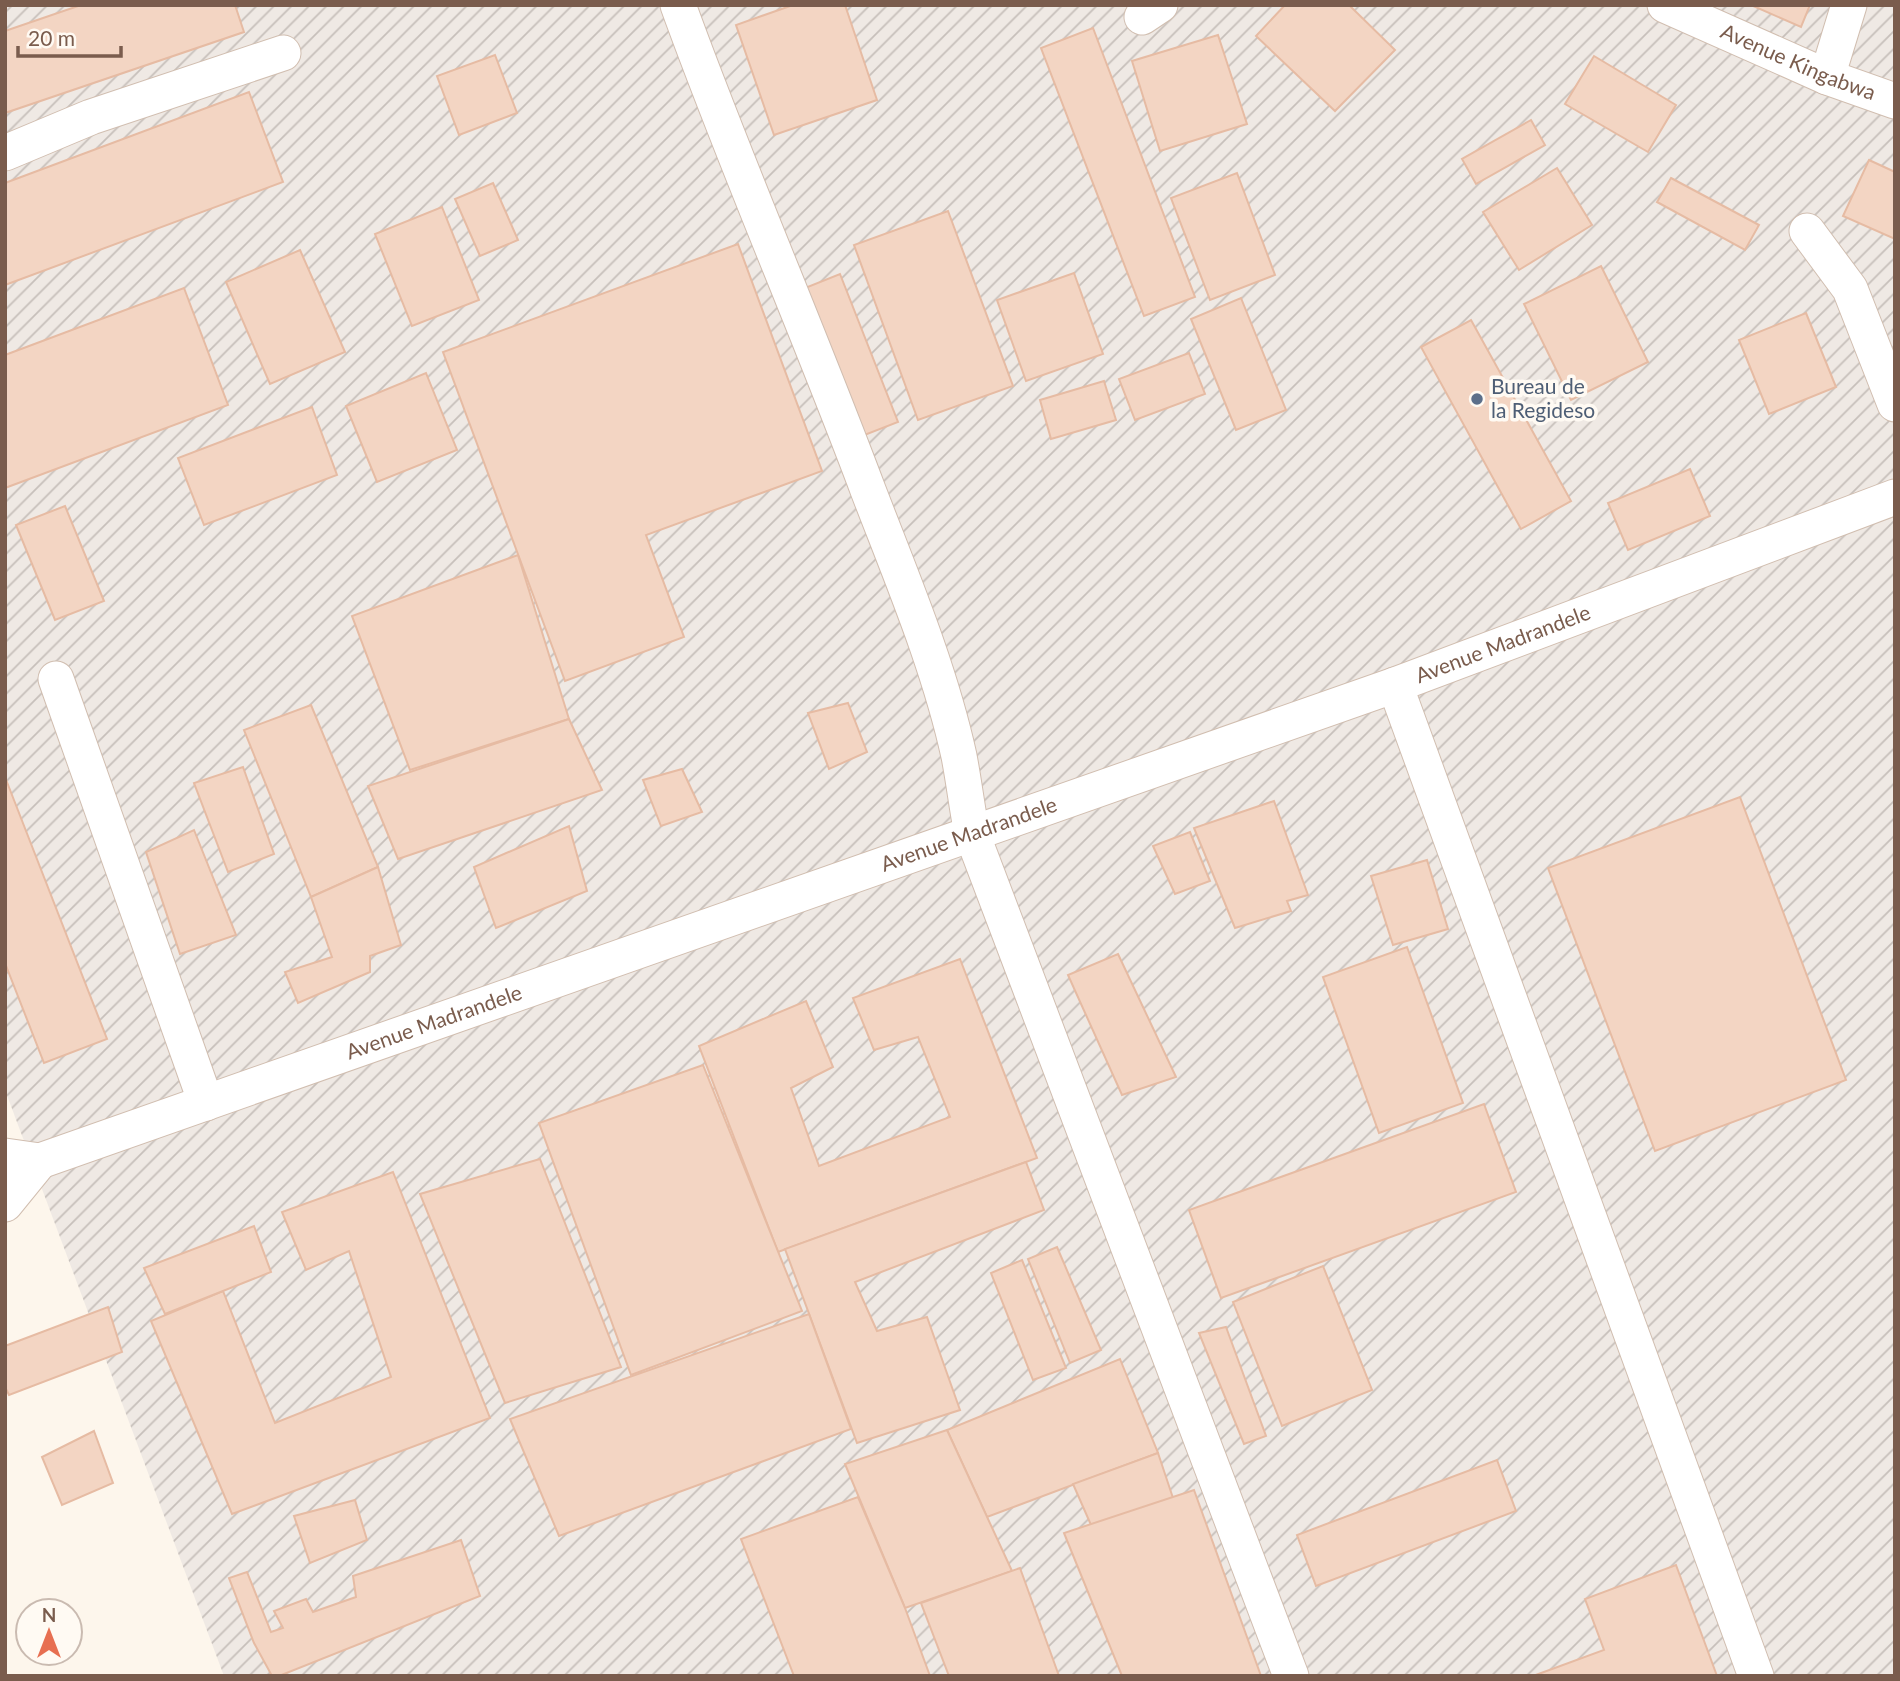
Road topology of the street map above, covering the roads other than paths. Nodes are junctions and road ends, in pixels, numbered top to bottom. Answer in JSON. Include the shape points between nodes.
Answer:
{"nodes":[{"id":1,"x":678,"y":5,"type":"edge"},
{"id":2,"x":1665,"y":5,"type":"edge"},
{"id":3,"x":1849,"y":5,"type":"edge"},
{"id":4,"x":283,"y":53,"type":"dead end"},
{"id":5,"x":1827,"y":77,"type":"junction"},
{"id":6,"x":1895,"y":102,"type":"edge"},
{"id":7,"x":5,"y":153,"type":"edge"},
{"id":8,"x":1807,"y":231,"type":"dead end"},
{"id":9,"x":1895,"y":404,"type":"edge"},
{"id":10,"x":1895,"y":497,"type":"edge"},
{"id":11,"x":56,"y":679,"type":"dead end"},
{"id":12,"x":1395,"y":685,"type":"junction"},
{"id":13,"x":972,"y":834,"type":"junction"},
{"id":14,"x":206,"y":1103,"type":"junction"},
{"id":15,"x":5,"y":1156,"type":"edge"},
{"id":16,"x":40,"y":1161,"type":"junction"},
{"id":17,"x":5,"y":1204,"type":"edge"},
{"id":18,"x":1291,"y":1676,"type":"edge"},
{"id":19,"x":1756,"y":1676,"type":"edge"}],
"edges":[{"from":1,"to":13,"type":"street","via":[[909,596],[959,756]]},
{"from":2,"to":5,"type":"street","name":"Avenue Kingabwa"},
{"from":3,"to":5,"type":"street"},
{"from":4,"to":7,"type":"street","via":[[92,117]]},
{"from":5,"to":6,"type":"street","name":"Avenue Kingabwa"},
{"from":8,"to":9,"type":"street","via":[[1850,289]]},
{"from":10,"to":12,"type":"street","name":"Avenue Madrandele"},
{"from":11,"to":14,"type":"street"},
{"from":12,"to":13,"type":"street","name":"Avenue Madrandele"},
{"from":12,"to":19,"type":"street"},
{"from":13,"to":14,"type":"street","name":"Avenue Madrandele"},
{"from":13,"to":18,"type":"street"},
{"from":14,"to":16,"type":"street","name":"Avenue Madrandele"},
{"from":15,"to":16,"type":"street"},
{"from":16,"to":17,"type":"street"}]}
